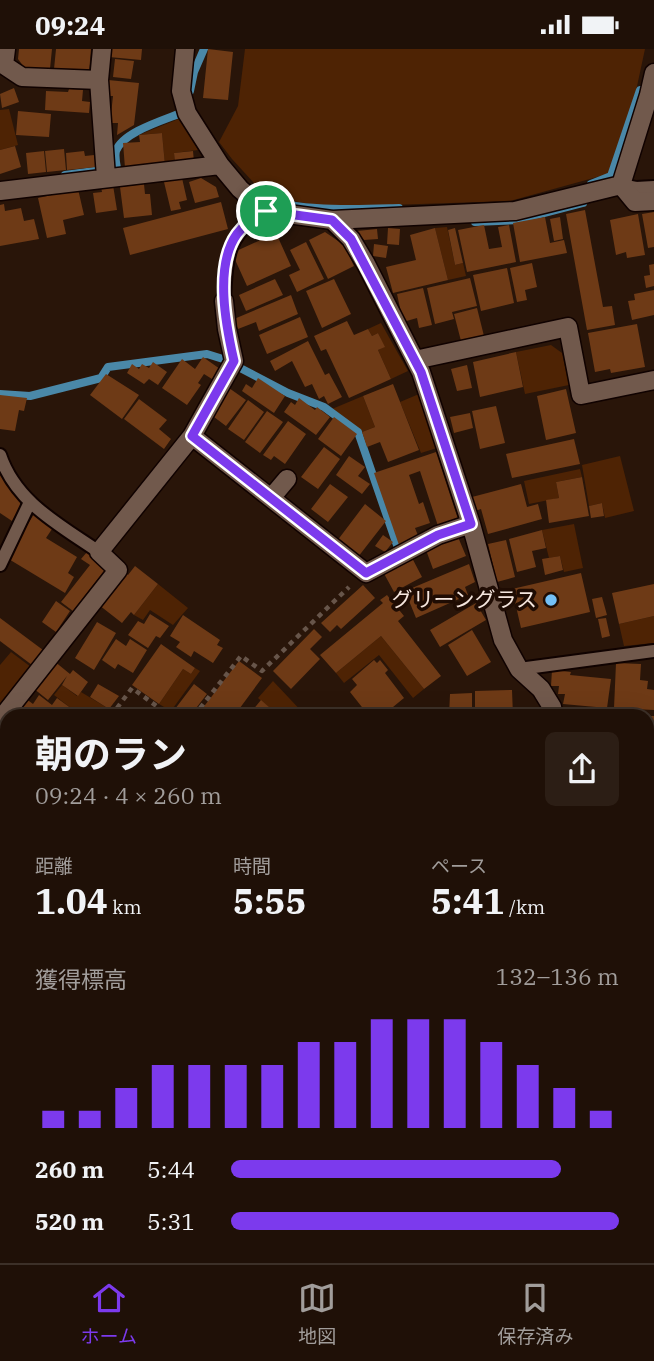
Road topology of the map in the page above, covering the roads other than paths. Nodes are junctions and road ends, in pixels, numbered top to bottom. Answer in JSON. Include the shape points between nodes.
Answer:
{"nodes":[{"id":1,"x":6,"y":49,"type":"edge"},
{"id":2,"x":102,"y":49,"type":"edge"},
{"id":3,"x":185,"y":49,"type":"edge"},
{"id":4,"x":654,"y":73,"type":"edge"},
{"id":5,"x":99,"y":80,"type":"junction"},
{"id":6,"x":220,"y":165,"type":"junction"},
{"id":7,"x":106,"y":177,"type":"junction"},
{"id":8,"x":621,"y":185,"type":"junction"},
{"id":9,"x":654,"y":187,"type":"edge"},
{"id":10,"x":0,"y":191,"type":"edge"},
{"id":11,"x":654,"y":201,"type":"edge"},
{"id":12,"x":266,"y":211,"type":"junction"},
{"id":13,"x":332,"y":220,"type":"junction"},
{"id":14,"x":225,"y":300,"type":"joint"},
{"id":15,"x":415,"y":360,"type":"junction"},
{"id":16,"x":654,"y":380,"type":"edge"},
{"id":17,"x":192,"y":436,"type":"junction"},
{"id":18,"x":0,"y":455,"type":"edge"},
{"id":19,"x":287,"y":479,"type":"dead end"},
{"id":20,"x":271,"y":498,"type":"junction"},
{"id":21,"x":29,"y":504,"type":"junction"},
{"id":22,"x":471,"y":524,"type":"junction"},
{"id":23,"x":99,"y":552,"type":"junction"},
{"id":24,"x":0,"y":565,"type":"edge"},
{"id":25,"x":654,"y":652,"type":"edge"},
{"id":26,"x":519,"y":669,"type":"junction"},
{"id":27,"x":9,"y":709,"type":"edge"},
{"id":28,"x":552,"y":709,"type":"edge"}],
"edges":[{"from":1,"to":5,"type":"street","via":[[4,65],[22,77]]},
{"from":2,"to":5,"type":"street"},
{"from":3,"to":6,"type":"street","via":[[181,91],[187,113]]},
{"from":4,"to":8,"type":"street"},
{"from":5,"to":7,"type":"street"},
{"from":6,"to":7,"type":"street"},
{"from":6,"to":12,"type":"street"},
{"from":7,"to":10,"type":"street"},
{"from":8,"to":9,"type":"lane"},
{"from":8,"to":11,"type":"street","via":[[635,202]]},
{"from":8,"to":13,"type":"street","via":[[515,211]]},
{"from":12,"to":13,"type":"street"},
{"from":12,"to":14,"type":"lane","via":[[236,236],[226,261]]},
{"from":13,"to":15,"type":"street","via":[[366,264]]},
{"from":14,"to":17,"type":"street","via":[[234,361]]},
{"from":15,"to":16,"type":"street","via":[[568,327],[581,395]]},
{"from":15,"to":22,"type":"street"},
{"from":17,"to":20,"type":"street"},
{"from":17,"to":23,"type":"street"},
{"from":18,"to":21,"type":"lane"},
{"from":19,"to":20,"type":"street"},
{"from":20,"to":22,"type":"street","via":[[366,573],[438,535]]},
{"from":21,"to":23,"type":"lane"},
{"from":21,"to":24,"type":"lane"},
{"from":22,"to":26,"type":"street","via":[[503,641]]},
{"from":23,"to":27,"type":"street","via":[[118,570]]},
{"from":25,"to":26,"type":"lane"},
{"from":26,"to":28,"type":"street","via":[[541,689]]}]}
